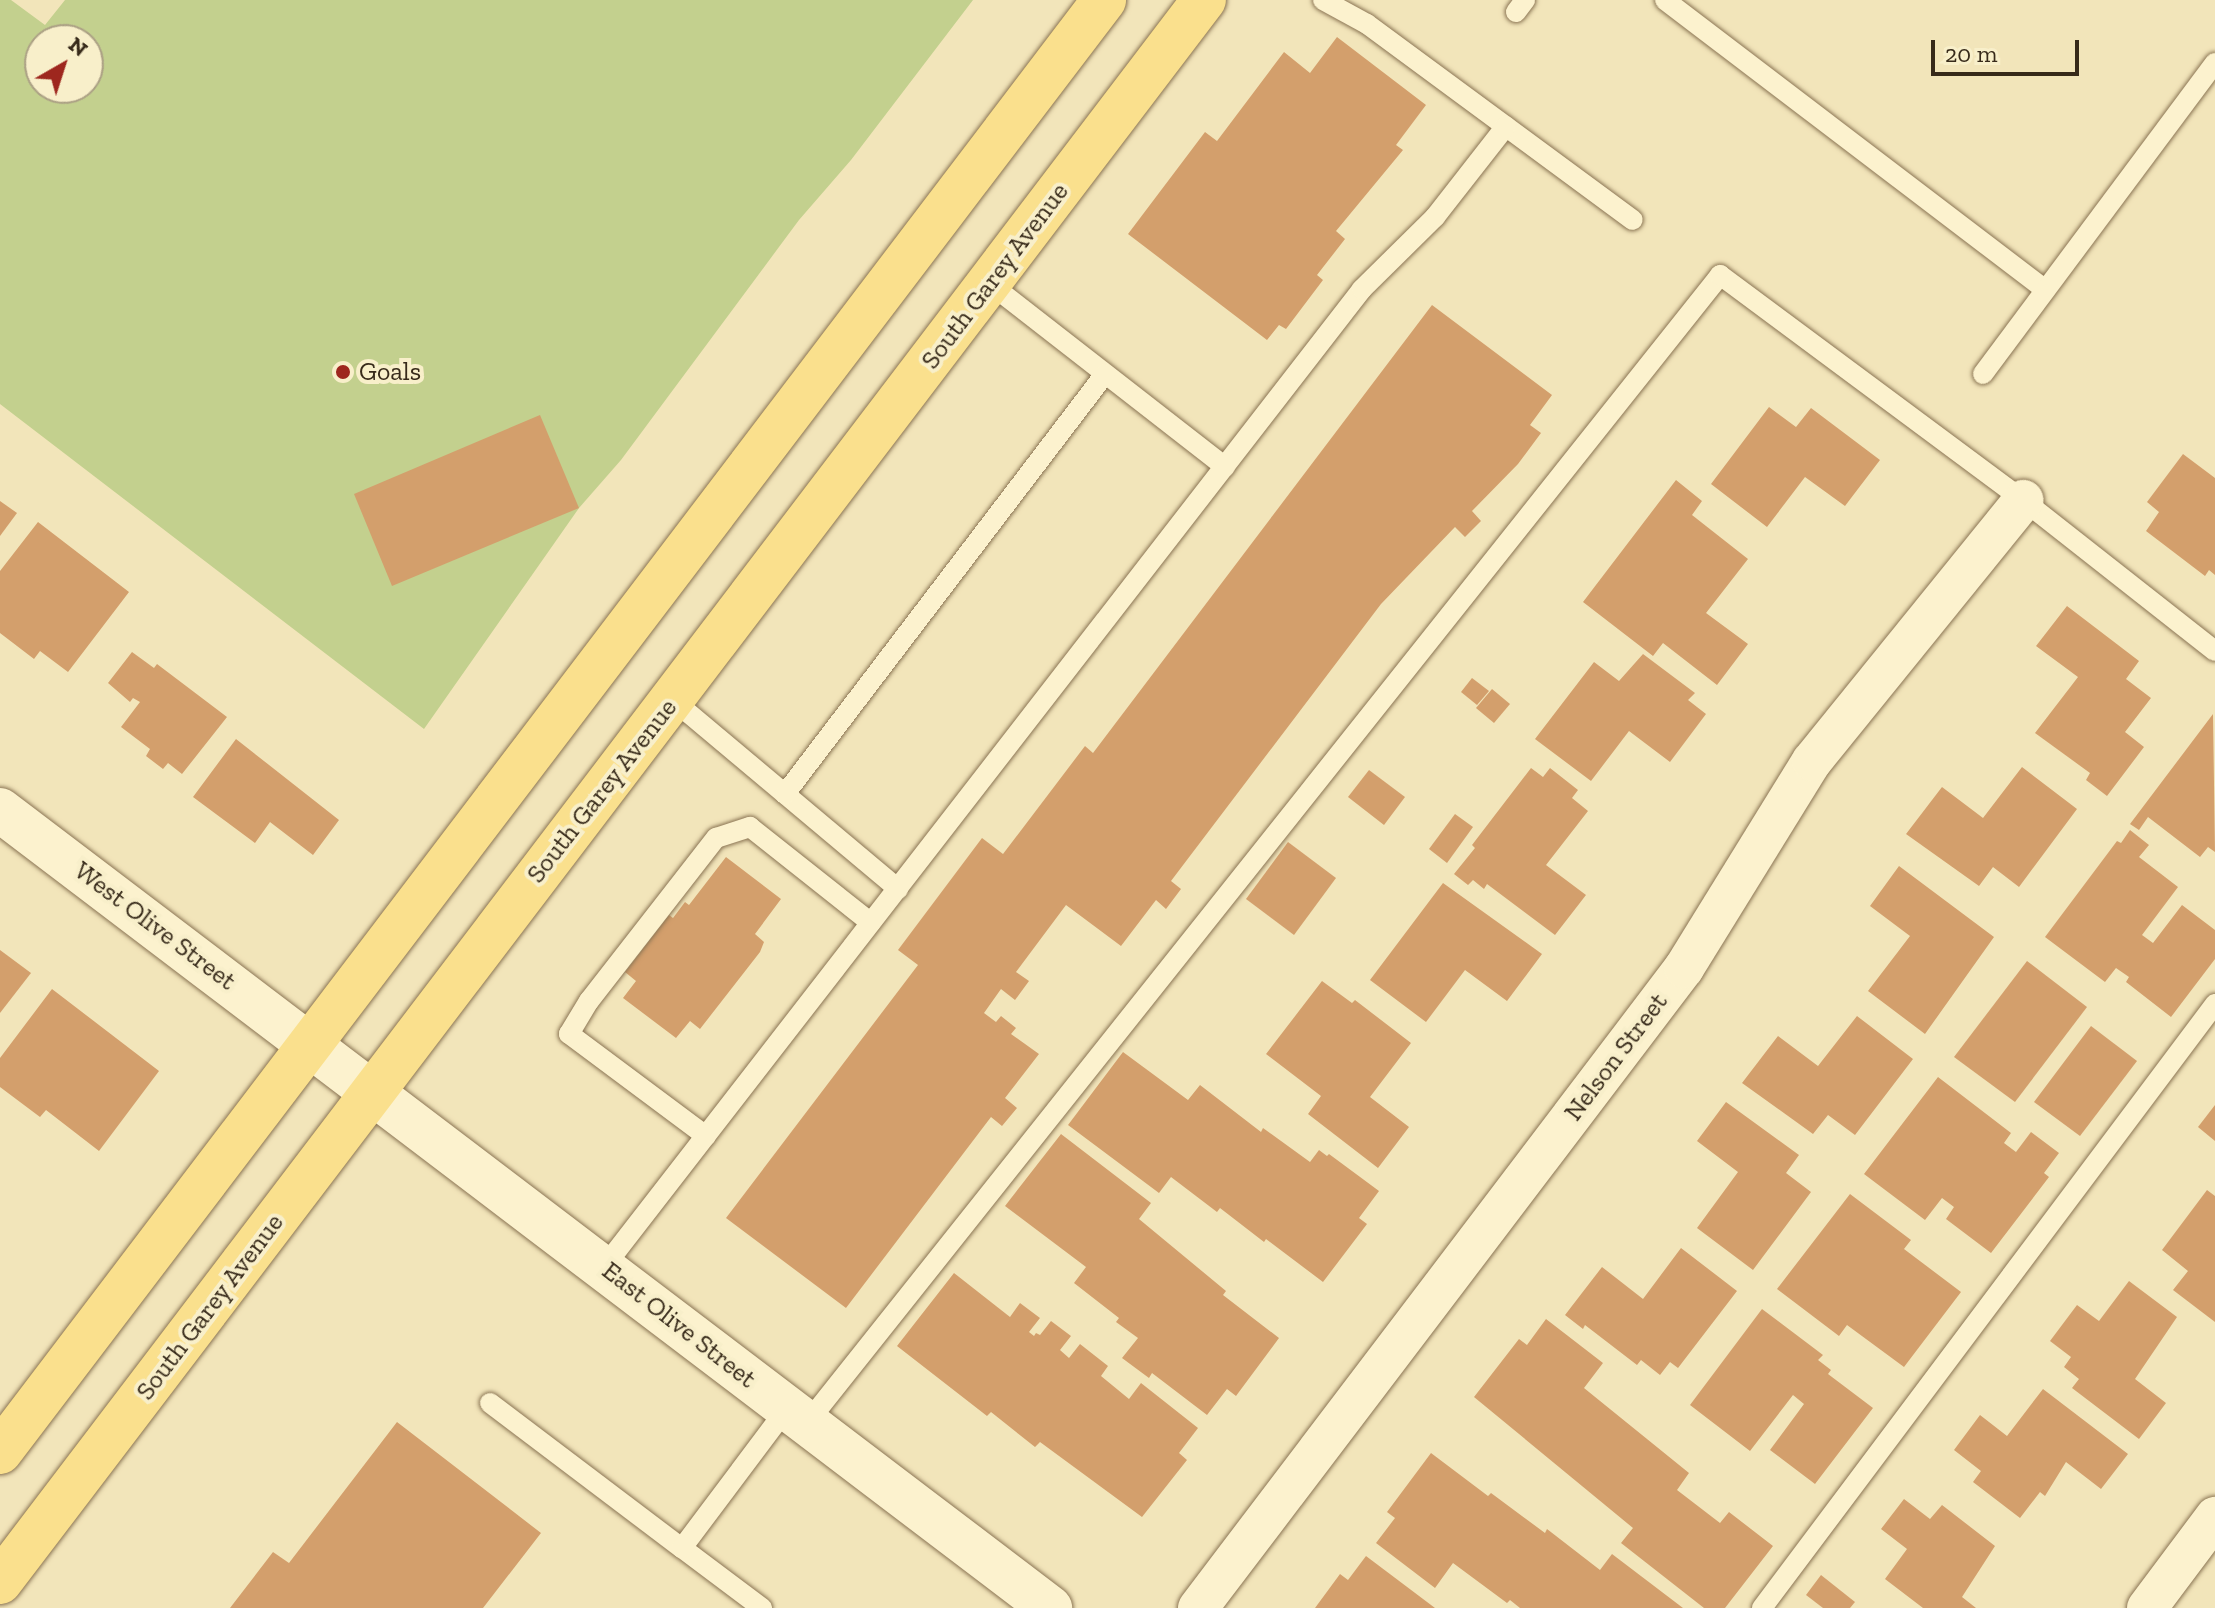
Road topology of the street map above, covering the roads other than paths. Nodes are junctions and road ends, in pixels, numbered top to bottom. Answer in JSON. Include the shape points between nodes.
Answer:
{"nodes":[{"id":1,"x":1104,"y":0,"type":"edge"},
{"id":2,"x":1170,"y":0,"type":"edge"},
{"id":3,"x":1204,"y":0,"type":"edge"},
{"id":4,"x":1323,"y":0,"type":"edge"},
{"id":5,"x":1665,"y":0,"type":"edge"},
{"id":6,"x":2215,"y":63,"type":"edge"},
{"id":7,"x":1147,"y":75,"type":"junction"},
{"id":8,"x":1506,"y":126,"type":"junction"},
{"id":9,"x":1633,"y":220,"type":"dead end"},
{"id":10,"x":989,"y":283,"type":"junction"},
{"id":11,"x":2044,"y":289,"type":"junction"},
{"id":12,"x":1105,"y":374,"type":"junction"},
{"id":13,"x":1983,"y":374,"type":"dead end"},
{"id":14,"x":1225,"y":467,"type":"junction"},
{"id":15,"x":2023,"y":500,"type":"junction"},
{"id":16,"x":2215,"y":651,"type":"edge"},
{"id":17,"x":673,"y":700,"type":"junction"},
{"id":18,"x":785,"y":794,"type":"junction"},
{"id":19,"x":0,"y":810,"type":"edge"},
{"id":20,"x":898,"y":889,"type":"junction"},
{"id":21,"x":871,"y":923,"type":"junction"},
{"id":22,"x":2215,"y":1004,"type":"edge"},
{"id":23,"x":309,"y":1042,"type":"junction"},
{"id":24,"x":372,"y":1091,"type":"junction"},
{"id":25,"x":706,"y":1136,"type":"junction"},
{"id":26,"x":604,"y":1267,"type":"junction"},
{"id":27,"x":490,"y":1403,"type":"dead end"},
{"id":28,"x":797,"y":1415,"type":"junction"},
{"id":29,"x":0,"y":1452,"type":"edge"},
{"id":30,"x":2215,"y":1517,"type":"edge"},
{"id":31,"x":682,"y":1548,"type":"junction"},
{"id":32,"x":0,"y":1582,"type":"edge"},
{"id":33,"x":762,"y":1608,"type":"edge"},
{"id":34,"x":1050,"y":1608,"type":"edge"},
{"id":35,"x":1198,"y":1608,"type":"edge"},
{"id":36,"x":1762,"y":1608,"type":"edge"},
{"id":37,"x":2147,"y":1608,"type":"edge"}],
"edges":[{"from":1,"to":23,"type":"main road"},
{"from":2,"to":7,"type":"main road"},
{"from":3,"to":7,"type":"main road","name":"South Garey Avenue"},
{"from":4,"to":8,"type":"lane","via":[[1367,24]]},
{"from":5,"to":11,"type":"lane"},
{"from":6,"to":11,"type":"lane"},
{"from":7,"to":10,"type":"main road","name":"South Garey Avenue"},
{"from":8,"to":9,"type":"lane"},
{"from":8,"to":14,"type":"lane","via":[[1435,217],[1362,289]]},
{"from":10,"to":12,"type":"lane"},
{"from":10,"to":17,"type":"main road","name":"South Garey Avenue"},
{"from":11,"to":13,"type":"lane"},
{"from":12,"to":14,"type":"lane"},
{"from":12,"to":18,"type":"lane"},
{"from":14,"to":20,"type":"lane"},
{"from":15,"to":16,"type":"lane"},
{"from":15,"to":28,"type":"lane","via":[[1720,275]]},
{"from":15,"to":35,"type":"street","name":"Nelson Street","via":[[1812,761],[1684,968]]},
{"from":17,"to":18,"type":"lane"},
{"from":17,"to":24,"type":"main road","name":"South Garey Avenue"},
{"from":18,"to":20,"type":"lane"},
{"from":19,"to":23,"type":"street","name":"West Olive Street"},
{"from":20,"to":21,"type":"lane"},
{"from":21,"to":25,"type":"lane"},
{"from":21,"to":25,"type":"lane","via":[[750,827],[716,838],[589,1001],[569,1034]]},
{"from":22,"to":36,"type":"lane"},
{"from":23,"to":24,"type":"street","name":"East Olive Street"},
{"from":23,"to":29,"type":"main road"},
{"from":24,"to":26,"type":"street","name":"East Olive Street"},
{"from":24,"to":32,"type":"main road","name":"South Garey Avenue"},
{"from":25,"to":26,"type":"lane"},
{"from":26,"to":28,"type":"street","name":"East Olive Street"},
{"from":27,"to":31,"type":"lane"},
{"from":28,"to":31,"type":"lane"},
{"from":28,"to":34,"type":"street","name":"East Olive Street"},
{"from":30,"to":37,"type":"street"},
{"from":31,"to":33,"type":"lane"}]}
